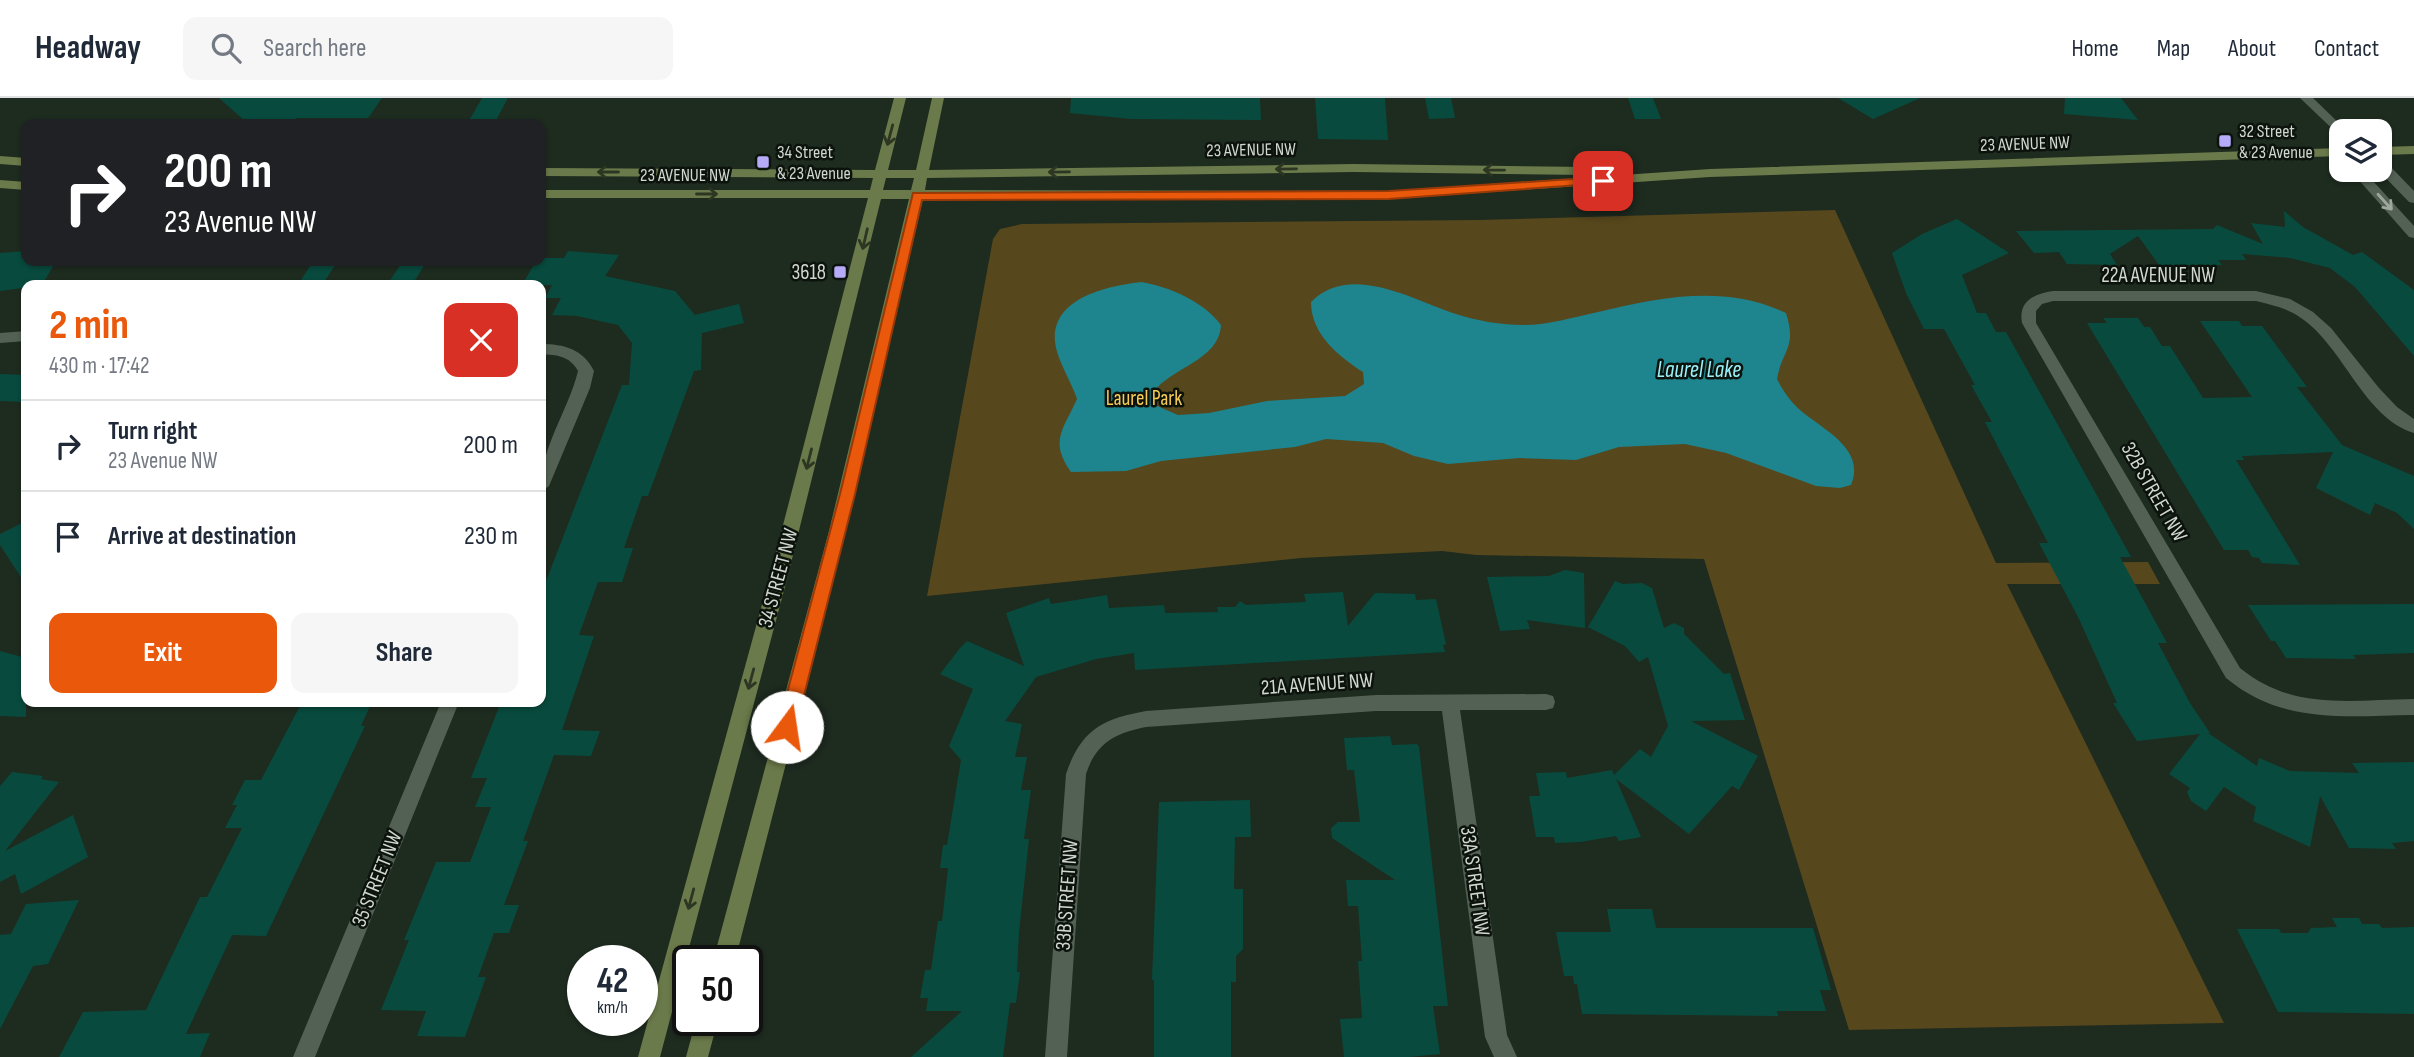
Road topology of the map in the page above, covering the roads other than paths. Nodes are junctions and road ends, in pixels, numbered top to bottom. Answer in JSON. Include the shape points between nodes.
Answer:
{"nodes":[{"id":1,"x":900,"y":98,"type":"edge"},
{"id":2,"x":938,"y":98,"type":"edge"},
{"id":3,"x":2306,"y":98,"type":"edge"},
{"id":4,"x":2329,"y":122,"type":"edge"},
{"id":5,"x":2414,"y":150,"type":"edge"},
{"id":6,"x":2329,"y":151,"type":"edge"},
{"id":7,"x":2392,"y":151,"type":"edge"},
{"id":8,"x":0,"y":160,"type":"edge"},
{"id":9,"x":21,"y":162,"type":"edge"},
{"id":10,"x":546,"y":172,"type":"edge"},
{"id":11,"x":881,"y":173,"type":"junction"},
{"id":12,"x":922,"y":173,"type":"junction"},
{"id":13,"x":1710,"y":173,"type":"junction"},
{"id":14,"x":2392,"y":176,"type":"edge"},
{"id":15,"x":2367,"y":182,"type":"edge"},
{"id":16,"x":0,"y":184,"type":"edge"},
{"id":17,"x":21,"y":186,"type":"edge"},
{"id":18,"x":546,"y":194,"type":"edge"},
{"id":19,"x":875,"y":195,"type":"junction"},
{"id":20,"x":917,"y":196,"type":"junction"},
{"id":21,"x":2414,"y":199,"type":"edge"},
{"id":22,"x":2414,"y":234,"type":"edge"},
{"id":23,"x":2031,"y":304,"type":"joint"},
{"id":24,"x":21,"y":337,"type":"edge"},
{"id":25,"x":0,"y":338,"type":"edge"},
{"id":26,"x":546,"y":350,"type":"edge"},
{"id":27,"x":2414,"y":427,"type":"edge"},
{"id":28,"x":546,"y":474,"type":"edge"},
{"id":29,"x":1450,"y":702,"type":"junction"},
{"id":30,"x":1546,"y":702,"type":"dead end"},
{"id":31,"x":448,"y":707,"type":"edge"},
{"id":32,"x":2414,"y":707,"type":"edge"},
{"id":33,"x":1094,"y":738,"type":"joint"},
{"id":34,"x":728,"y":945,"type":"edge"},
{"id":35,"x":703,"y":1036,"type":"edge"},
{"id":36,"x":304,"y":1057,"type":"edge"},
{"id":37,"x":649,"y":1057,"type":"edge"},
{"id":38,"x":697,"y":1057,"type":"edge"},
{"id":39,"x":1056,"y":1057,"type":"edge"},
{"id":40,"x":1506,"y":1057,"type":"edge"}],
"edges":[{"from":1,"to":11,"type":"main road","name":"34 STREET NW","one_way":true},
{"from":2,"to":12,"type":"main road"},
{"from":3,"to":4,"type":"street"},
{"from":5,"to":7,"type":"main road"},
{"from":6,"to":13,"type":"main road","name":"23 AVENUE NW"},
{"from":8,"to":9,"type":"main road"},
{"from":11,"to":10,"type":"main road","name":"23 AVENUE NW","one_way":true},
{"from":11,"to":12,"type":"main road","name":"23 AVENUE NW"},
{"from":11,"to":19,"type":"main road","name":"34 STREET NW"},
{"from":13,"to":12,"type":"main road","name":"23 AVENUE NW","one_way":true,"via":[[1354,167]]},
{"from":12,"to":20,"type":"main road"},
{"from":13,"to":20,"type":"main road","name":"23 AVENUE NW","via":[[1389,195]]},
{"from":14,"to":21,"type":"street"},
{"from":15,"to":22,"type":"street","one_way":true},
{"from":16,"to":17,"type":"main road"},
{"from":18,"to":19,"type":"main road","name":"23 AVENUE NW","one_way":true},
{"from":19,"to":20,"type":"main road","name":"23 AVENUE NW"},
{"from":19,"to":37,"type":"main road","name":"34 STREET NW","one_way":true,"via":[[778,579]]},
{"from":20,"to":34,"type":"main road","via":[[847,494]]},
{"from":23,"to":27,"type":"street","name":"22A AVENUE NW","via":[[2053,296],[2256,296],[2287,302],[2318,321],[2390,412]]},
{"from":23,"to":32,"type":"street","name":"32B STREET NW","via":[[2029,323],[2226,665],[2243,684],[2257,694],[2291,705]]},
{"from":24,"to":25,"type":"street"},
{"from":26,"to":28,"type":"street","via":[[571,353],[586,371]]},
{"from":29,"to":30,"type":"street","name":"21A AVENUE NW"},
{"from":29,"to":33,"type":"street","name":"21A AVENUE NW","via":[[1376,702],[1146,719]]},
{"from":29,"to":40,"type":"street","name":"33A STREET NW","via":[[1496,1037]]},
{"from":31,"to":36,"type":"street","name":"35 STREET NW"},
{"from":33,"to":39,"type":"street","name":"33B STREET NW","via":[[1080,757],[1076,774]]},
{"from":35,"to":38,"type":"main road"}]}
